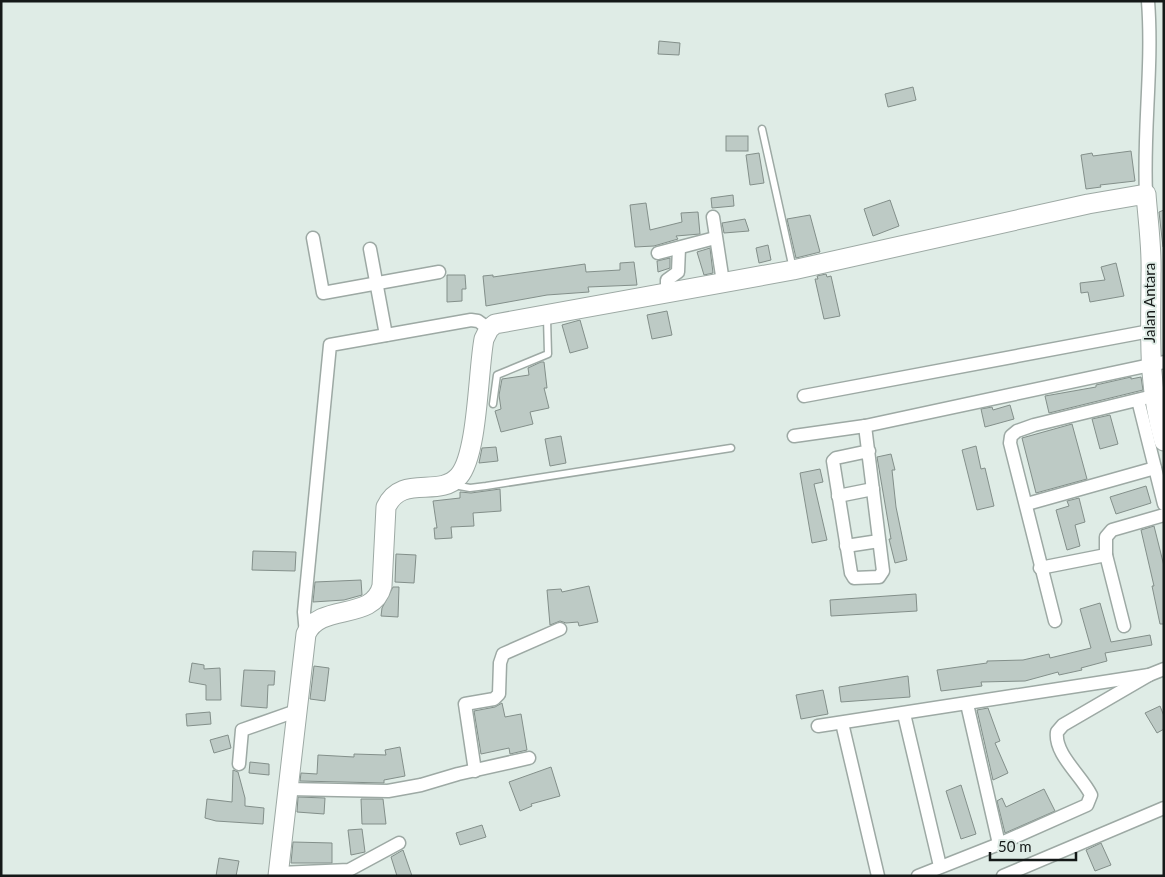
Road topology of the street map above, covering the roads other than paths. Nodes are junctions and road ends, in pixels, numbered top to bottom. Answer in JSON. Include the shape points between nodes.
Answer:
{"nodes":[{"id":1,"x":1148,"y":1,"type":"edge"},
{"id":2,"x":762,"y":129,"type":"dead end"},
{"id":3,"x":1146,"y":194,"type":"junction"},
{"id":4,"x":713,"y":217,"type":"dead end"},
{"id":5,"x":313,"y":238,"type":"dead end"},
{"id":6,"x":716,"y":238,"type":"junction"},
{"id":7,"x":679,"y":248,"type":"junction"},
{"id":8,"x":370,"y":250,"type":"dead end"},
{"id":9,"x":658,"y":253,"type":"dead end"},
{"id":10,"x":793,"y":270,"type":"junction"},
{"id":11,"x":439,"y":272,"type":"dead end"},
{"id":12,"x":724,"y":282,"type":"junction"},
{"id":13,"x":376,"y":283,"type":"junction"},
{"id":14,"x":667,"y":292,"type":"junction"},
{"id":15,"x":547,"y":314,"type":"junction"},
{"id":16,"x":489,"y":329,"type":"junction"},
{"id":17,"x":1150,"y":331,"type":"junction"},
{"id":18,"x":386,"y":335,"type":"junction"},
{"id":19,"x":1157,"y":365,"type":"edge"},
{"id":20,"x":804,"y":396,"type":"dead end"},
{"id":21,"x":1146,"y":398,"type":"junction"},
{"id":22,"x":493,"y":404,"type":"dead end"},
{"id":23,"x":865,"y":426,"type":"junction"},
{"id":24,"x":794,"y":436,"type":"dead end"},
{"id":25,"x":1164,"y":441,"type":"edge"},
{"id":26,"x":731,"y":448,"type":"dead end"},
{"id":27,"x":869,"y":451,"type":"junction"},
{"id":28,"x":1155,"y":468,"type":"junction"},
{"id":29,"x":448,"y":483,"type":"junction"},
{"id":30,"x":873,"y":489,"type":"junction"},
{"id":31,"x":838,"y":496,"type":"junction"},
{"id":32,"x":1026,"y":504,"type":"junction"},
{"id":33,"x":1164,"y":504,"type":"edge"},
{"id":34,"x":1164,"y":515,"type":"edge"},
{"id":35,"x":879,"y":541,"type":"junction"},
{"id":36,"x":846,"y":546,"type":"junction"},
{"id":37,"x":1106,"y":555,"type":"junction"},
{"id":38,"x":1040,"y":568,"type":"junction"},
{"id":39,"x":1055,"y":621,"type":"dead end"},
{"id":40,"x":1124,"y":626,"type":"dead end"},
{"id":41,"x":560,"y":629,"type":"dead end"},
{"id":42,"x":306,"y":634,"type":"junction"},
{"id":43,"x":1164,"y":669,"type":"edge"},
{"id":44,"x":1149,"y":675,"type":"junction"},
{"id":45,"x":967,"y":704,"type":"junction"},
{"id":46,"x":296,"y":710,"type":"junction"},
{"id":47,"x":904,"y":714,"type":"junction"},
{"id":48,"x":842,"y":723,"type":"junction"},
{"id":49,"x":818,"y":726,"type":"dead end"},
{"id":50,"x":529,"y":758,"type":"dead end"},
{"id":51,"x":239,"y":764,"type":"dead end"},
{"id":52,"x":475,"y":771,"type":"junction"},
{"id":53,"x":288,"y":789,"type":"junction"},
{"id":54,"x":1164,"y":808,"type":"edge"},
{"id":55,"x":399,"y":843,"type":"dead end"},
{"id":56,"x":999,"y":844,"type":"junction"},
{"id":57,"x":940,"y":866,"type":"junction"},
{"id":58,"x":278,"y":874,"type":"edge"},
{"id":59,"x":878,"y":876,"type":"edge"},
{"id":60,"x":918,"y":876,"type":"edge"},
{"id":61,"x":1003,"y":876,"type":"edge"}],
"edges":[{"from":1,"to":3,"type":"street","via":[[1151,46],[1144,150]]},
{"from":2,"to":10,"type":"lane"},
{"from":3,"to":10,"type":"street"},
{"from":3,"to":17,"type":"street","name":"Jalan Antara","via":[[1152,272]]},
{"from":4,"to":6,"type":"street"},
{"from":5,"to":13,"type":"street","via":[[323,293]]},
{"from":6,"to":7,"type":"street"},
{"from":6,"to":12,"type":"street"},
{"from":7,"to":9,"type":"street"},
{"from":7,"to":14,"type":"street","via":[[678,272],[667,280]]},
{"from":8,"to":13,"type":"street"},
{"from":10,"to":12,"type":"street"},
{"from":11,"to":13,"type":"street"},
{"from":12,"to":14,"type":"street"},
{"from":13,"to":18,"type":"street"},
{"from":14,"to":15,"type":"street"},
{"from":15,"to":16,"type":"street","via":[[501,322]]},
{"from":15,"to":22,"type":"lane","via":[[549,352],[497,375]]},
{"from":16,"to":18,"type":"street","via":[[471,320]]},
{"from":16,"to":29,"type":"street","via":[[483,344],[467,459],[459,476]]},
{"from":17,"to":19,"type":"street","name":"Jalan Antara"},
{"from":17,"to":20,"type":"street"},
{"from":18,"to":42,"type":"street","via":[[330,345],[304,612]]},
{"from":19,"to":21,"type":"street","name":"Jalan Antara"},
{"from":19,"to":23,"type":"street"},
{"from":21,"to":25,"type":"street","name":"Jalan Antara"},
{"from":21,"to":28,"type":"street"},
{"from":21,"to":32,"type":"street","via":[[1034,425],[1013,434],[1010,443]]},
{"from":23,"to":24,"type":"street"},
{"from":23,"to":27,"type":"street"},
{"from":26,"to":29,"type":"lane","via":[[474,488]]},
{"from":27,"to":30,"type":"street"},
{"from":27,"to":31,"type":"street","via":[[834,460]]},
{"from":28,"to":32,"type":"street"},
{"from":28,"to":33,"type":"street"},
{"from":29,"to":42,"type":"street","via":[[400,490],[390,497],[386,508],[379,595],[370,604],[318,618]]},
{"from":30,"to":31,"type":"street"},
{"from":30,"to":35,"type":"street"},
{"from":31,"to":36,"type":"street"},
{"from":32,"to":38,"type":"street"},
{"from":34,"to":37,"type":"street","via":[[1112,530],[1106,537]]},
{"from":35,"to":36,"type":"street"},
{"from":35,"to":36,"type":"street","via":[[883,571],[879,577],[860,579],[852,576]]},
{"from":37,"to":38,"type":"street"},
{"from":37,"to":40,"type":"street"},
{"from":38,"to":39,"type":"street"},
{"from":41,"to":52,"type":"street","via":[[506,651],[500,663],[499,694],[494,699],[465,704]]},
{"from":42,"to":46,"type":"street"},
{"from":43,"to":44,"type":"street"},
{"from":44,"to":45,"type":"street"},
{"from":44,"to":56,"type":"street","via":[[1063,725],[1057,732],[1061,750],[1091,795],[1087,805]]},
{"from":45,"to":47,"type":"street"},
{"from":45,"to":56,"type":"street"},
{"from":46,"to":51,"type":"street","via":[[242,730]]},
{"from":46,"to":53,"type":"street"},
{"from":47,"to":48,"type":"street"},
{"from":47,"to":57,"type":"street"},
{"from":48,"to":49,"type":"street"},
{"from":48,"to":59,"type":"street"},
{"from":50,"to":52,"type":"street"},
{"from":52,"to":53,"type":"street","via":[[421,786],[388,791]]},
{"from":53,"to":58,"type":"street"},
{"from":54,"to":61,"type":"street"},
{"from":55,"to":58,"type":"street","via":[[350,870]]},
{"from":56,"to":57,"type":"street"},
{"from":57,"to":60,"type":"street"}]}
